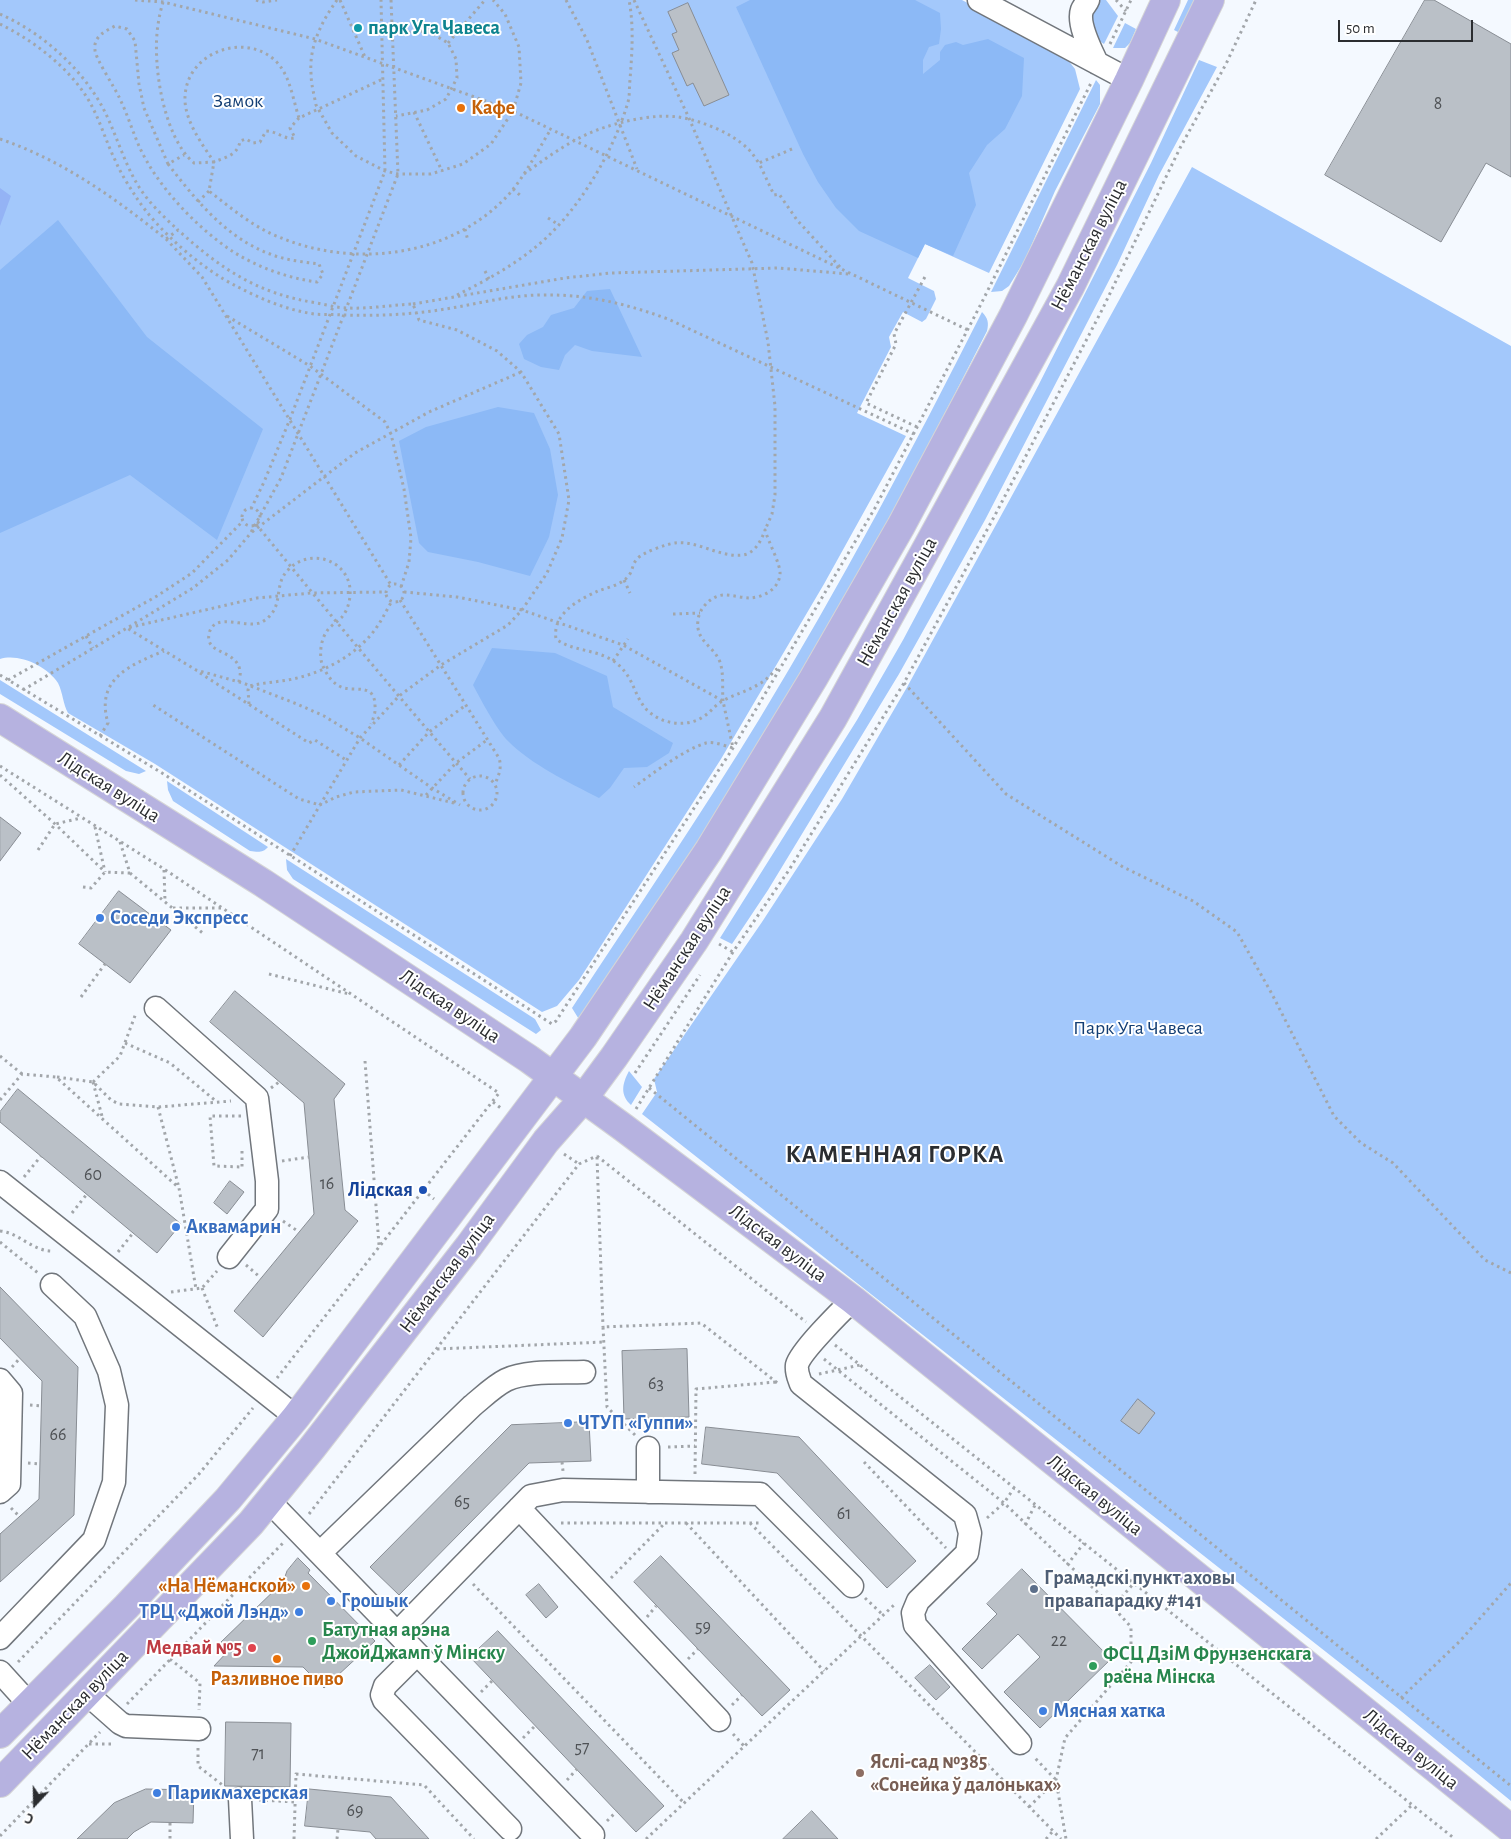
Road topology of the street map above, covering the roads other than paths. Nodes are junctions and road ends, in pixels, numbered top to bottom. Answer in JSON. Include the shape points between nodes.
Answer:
{"nodes":[{"id":1,"x":979,"y":0,"type":"edge"},
{"id":2,"x":1088,"y":0,"type":"edge"},
{"id":3,"x":1166,"y":0,"type":"edge"},
{"id":4,"x":1210,"y":0,"type":"edge"},
{"id":5,"x":1097,"y":63,"type":"junction"},
{"id":6,"x":1129,"y":80,"type":"junction"},
{"id":7,"x":1164,"y":97,"type":"junction"},
{"id":8,"x":0,"y":718,"type":"edge"},
{"id":9,"x":146,"y":1010,"type":"road end"},
{"id":10,"x":553,"y":1078,"type":"junction"},
{"id":11,"x":583,"y":1099,"type":"junction"},
{"id":12,"x":6,"y":1186,"type":"edge"},
{"id":13,"x":222,"y":1265,"type":"road end"},
{"id":14,"x":52,"y":1285,"type":"road end"},
{"id":15,"x":852,"y":1300,"type":"junction"},
{"id":16,"x":584,"y":1372,"type":"dead end"},
{"id":17,"x":0,"y":1380,"type":"edge"},
{"id":18,"x":296,"y":1417,"type":"junction"},
{"id":19,"x":648,"y":1448,"type":"road end"},
{"id":20,"x":0,"y":1492,"type":"edge"},
{"id":21,"x":648,"y":1492,"type":"junction"},
{"id":22,"x":269,"y":1501,"type":"junction"},
{"id":23,"x":527,"y":1516,"type":"junction"},
{"id":24,"x":320,"y":1553,"type":"junction"},
{"id":25,"x":852,"y":1586,"type":"dead end"},
{"id":26,"x":126,"y":1607,"type":"junction"},
{"id":27,"x":147,"y":1630,"type":"junction"},
{"id":28,"x":397,"y":1633,"type":"junction"},
{"id":29,"x":0,"y":1638,"type":"edge"},
{"id":30,"x":417,"y":1654,"type":"junction"},
{"id":31,"x":2,"y":1674,"type":"edge"},
{"id":32,"x":86,"y":1693,"type":"junction"},
{"id":33,"x":30,"y":1705,"type":"junction"},
{"id":34,"x":719,"y":1720,"type":"dead end"},
{"id":35,"x":199,"y":1729,"type":"dead end"},
{"id":36,"x":0,"y":1734,"type":"edge"},
{"id":37,"x":1020,"y":1743,"type":"road end"},
{"id":38,"x":0,"y":1783,"type":"edge"},
{"id":39,"x":240,"y":1799,"type":"road end"},
{"id":40,"x":510,"y":1830,"type":"dead end"},
{"id":41,"x":1511,"y":1830,"type":"edge"},
{"id":42,"x":593,"y":1835,"type":"dead end"},
{"id":43,"x":242,"y":1839,"type":"edge"}],
"edges":[{"from":1,"to":5,"type":"lane"},
{"from":2,"to":5,"type":"lane","via":[[1082,10],[1082,21]]},
{"from":3,"to":6,"type":"main road","name":"Нёманская вуліца"},
{"from":4,"to":7,"type":"main road","name":"Нёманская вуліца"},
{"from":5,"to":6,"type":"lane"},
{"from":6,"to":7,"type":"main road"},
{"from":6,"to":10,"type":"main road","name":"Нёманская вуліца","via":[[1012,316],[901,526],[813,679],[709,850]]},
{"from":7,"to":11,"type":"main road","name":"Нёманская вуліца","via":[[1070,287],[833,718],[694,941]]},
{"from":8,"to":10,"type":"main road","name":"Лідская вуліца","via":[[264,883]]},
{"from":9,"to":13,"type":"lane","via":[[257,1098],[267,1209]]},
{"from":10,"to":11,"type":"main road","name":"Лідская вуліца"},
{"from":10,"to":18,"type":"main road","name":"Нёманская вуліца"},
{"from":11,"to":15,"type":"main road","name":"Лідская вуліца"},
{"from":11,"to":22,"type":"main road","name":"Нёманская вуліца","via":[[546,1141],[469,1246]]},
{"from":12,"to":18,"type":"lane"},
{"from":14,"to":29,"type":"lane","via":[[84,1316],[109,1371],[117,1405],[114,1482],[94,1540]]},
{"from":15,"to":37,"type":"lane","via":[[797,1364],[797,1375],[801,1384],[965,1515],[970,1533],[967,1553],[918,1602],[913,1613],[914,1625]]},
{"from":15,"to":41,"type":"main road","name":"Лідская вуліца"},
{"from":16,"to":24,"type":"lane","via":[[523,1375],[495,1388],[472,1406]]},
{"from":17,"to":20,"type":"lane","via":[[12,1393],[9,1484]]},
{"from":18,"to":26,"type":"main road","name":"Нёманская вуліца","via":[[228,1499]]},
{"from":19,"to":21,"type":"lane"},
{"from":21,"to":23,"type":"lane","via":[[563,1490],[530,1496]]},
{"from":21,"to":25,"type":"lane","via":[[760,1494]]},
{"from":22,"to":24,"type":"lane"},
{"from":22,"to":27,"type":"main road","name":"Нёманская вуліца"},
{"from":23,"to":28,"type":"lane","via":[[459,1570]]},
{"from":23,"to":34,"type":"lane"},
{"from":24,"to":28,"type":"lane"},
{"from":26,"to":27,"type":"main road"},
{"from":26,"to":33,"type":"main road","name":"Нёманская вуліца"},
{"from":27,"to":32,"type":"main road","name":"Нёманская вуліца"},
{"from":28,"to":30,"type":"lane"},
{"from":30,"to":40,"type":"lane","via":[[385,1686],[384,1700]]},
{"from":30,"to":42,"type":"lane"},
{"from":31,"to":33,"type":"lane"},
{"from":32,"to":35,"type":"lane","via":[[126,1726]]},
{"from":32,"to":38,"type":"main road","name":"Нёманская вуліца"},
{"from":33,"to":36,"type":"main road","name":"Нёманская вуліца"},
{"from":39,"to":43,"type":"lane"}]}
